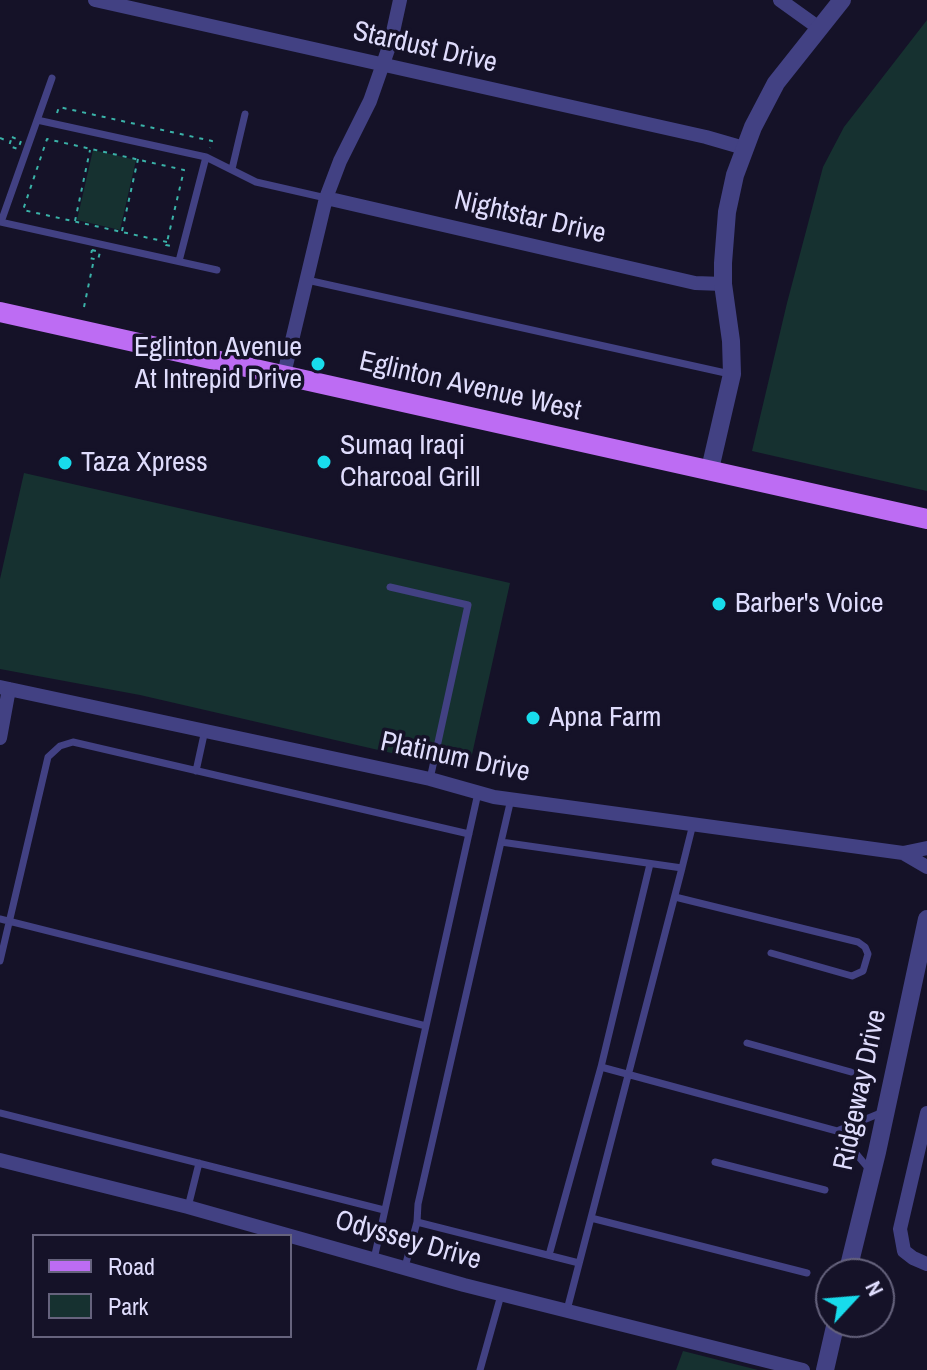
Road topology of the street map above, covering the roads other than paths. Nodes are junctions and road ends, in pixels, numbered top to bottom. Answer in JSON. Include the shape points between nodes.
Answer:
{"nodes":[{"id":1,"x":95,"y":0,"type":"edge"},
{"id":2,"x":400,"y":0,"type":"edge"},
{"id":3,"x":780,"y":0,"type":"edge"},
{"id":4,"x":842,"y":0,"type":"edge"},
{"id":5,"x":819,"y":28,"type":"junction"},
{"id":6,"x":383,"y":66,"type":"junction"},
{"id":7,"x":52,"y":78,"type":"dead end"},
{"id":8,"x":245,"y":114,"type":"dead end"},
{"id":9,"x":37,"y":120,"type":"junction"},
{"id":10,"x":744,"y":148,"type":"junction"},
{"id":11,"x":208,"y":153,"type":"junction"},
{"id":12,"x":232,"y":169,"type":"junction"},
{"id":13,"x":326,"y":198,"type":"junction"},
{"id":14,"x":1,"y":222,"type":"edge"},
{"id":15,"x":179,"y":261,"type":"junction"},
{"id":16,"x":217,"y":270,"type":"dead end"},
{"id":17,"x":307,"y":280,"type":"junction"},
{"id":18,"x":723,"y":284,"type":"junction"},
{"id":19,"x":0,"y":312,"type":"edge"},
{"id":20,"x":284,"y":374,"type":"junction"},
{"id":21,"x":732,"y":374,"type":"junction"},
{"id":22,"x":710,"y":469,"type":"junction"},
{"id":23,"x":927,"y":519,"type":"edge"},
{"id":24,"x":390,"y":587,"type":"dead end"},
{"id":25,"x":4,"y":688,"type":"edge"},
{"id":26,"x":205,"y":730,"type":"junction"},
{"id":27,"x":0,"y":738,"type":"edge"},
{"id":28,"x":196,"y":771,"type":"junction"},
{"id":29,"x":430,"y":779,"type":"junction"},
{"id":30,"x":478,"y":793,"type":"junction"},
{"id":31,"x":511,"y":799,"type":"junction"},
{"id":32,"x":693,"y":824,"type":"junction"},
{"id":33,"x":469,"y":834,"type":"junction"},
{"id":34,"x":501,"y":842,"type":"junction"},
{"id":35,"x":927,"y":848,"type":"edge"},
{"id":36,"x":903,"y":853,"type":"junction"},
{"id":37,"x":650,"y":864,"type":"junction"},
{"id":38,"x":927,"y":867,"type":"edge"},
{"id":39,"x":682,"y":868,"type":"junction"},
{"id":40,"x":675,"y":897,"type":"junction"},
{"id":41,"x":0,"y":919,"type":"edge"},
{"id":42,"x":927,"y":919,"type":"edge"},
{"id":43,"x":10,"y":921,"type":"junction"},
{"id":44,"x":771,"y":953,"type":"dead end"},
{"id":45,"x":0,"y":961,"type":"edge"},
{"id":46,"x":426,"y":1026,"type":"junction"},
{"id":47,"x":747,"y":1043,"type":"dead end"},
{"id":48,"x":601,"y":1067,"type":"junction"},
{"id":49,"x":851,"y":1072,"type":"dead end"},
{"id":50,"x":629,"y":1075,"type":"junction"},
{"id":51,"x":886,"y":1110,"type":"junction"},
{"id":52,"x":0,"y":1113,"type":"edge"},
{"id":53,"x":927,"y":1113,"type":"edge"},
{"id":54,"x":837,"y":1131,"type":"junction"},
{"id":55,"x":924,"y":1136,"type":"edge"},
{"id":56,"x":0,"y":1160,"type":"edge"},
{"id":57,"x":715,"y":1162,"type":"dead end"},
{"id":58,"x":199,"y":1163,"type":"junction"},
{"id":59,"x":872,"y":1173,"type":"junction"},
{"id":60,"x":825,"y":1190,"type":"dead end"},
{"id":61,"x":188,"y":1207,"type":"junction"},
{"id":62,"x":384,"y":1210,"type":"junction"},
{"id":63,"x":591,"y":1218,"type":"junction"},
{"id":64,"x":417,"y":1222,"type":"junction"},
{"id":65,"x":285,"y":1234,"type":"edge"},
{"id":66,"x":292,"y":1236,"type":"edge"},
{"id":67,"x":549,"y":1255,"type":"junction"},
{"id":68,"x":851,"y":1258,"type":"edge"},
{"id":69,"x":374,"y":1259,"type":"junction"},
{"id":70,"x":579,"y":1263,"type":"junction"},
{"id":71,"x":927,"y":1264,"type":"edge"},
{"id":72,"x":405,"y":1268,"type":"junction"},
{"id":73,"x":807,"y":1273,"type":"dead end"},
{"id":74,"x":501,"y":1293,"type":"junction"},
{"id":75,"x":567,"y":1310,"type":"junction"},
{"id":76,"x":832,"y":1338,"type":"edge"},
{"id":77,"x":480,"y":1370,"type":"edge"},
{"id":78,"x":803,"y":1370,"type":"edge"},
{"id":79,"x":825,"y":1370,"type":"edge"}],
"edges":[{"from":1,"to":6,"type":"street","name":"Stardust Drive"},
{"from":2,"to":6,"type":"street"},
{"from":3,"to":5,"type":"street"},
{"from":4,"to":5,"type":"street"},
{"from":5,"to":10,"type":"street","via":[[776,83]]},
{"from":6,"to":10,"type":"street","name":"Stardust Drive"},
{"from":6,"to":13,"type":"street"},
{"from":7,"to":9,"type":"lane"},
{"from":8,"to":12,"type":"lane"},
{"from":9,"to":11,"type":"lane"},
{"from":9,"to":14,"type":"lane"},
{"from":10,"to":18,"type":"street","via":[[727,212]]},
{"from":11,"to":12,"type":"lane"},
{"from":11,"to":15,"type":"lane"},
{"from":12,"to":13,"type":"lane","via":[[256,182]]},
{"from":13,"to":17,"type":"street"},
{"from":13,"to":18,"type":"street","name":"Nightstar Drive","via":[[695,283]]},
{"from":14,"to":15,"type":"lane"},
{"from":15,"to":16,"type":"lane"},
{"from":17,"to":20,"type":"street"},
{"from":17,"to":21,"type":"lane"},
{"from":18,"to":21,"type":"street"},
{"from":19,"to":20,"type":"main road","name":"Eglinton Avenue West"},
{"from":20,"to":22,"type":"main road","name":"Eglinton Avenue West"},
{"from":21,"to":22,"type":"street"},
{"from":22,"to":23,"type":"main road","name":"Eglinton Avenue West"},
{"from":24,"to":29,"type":"lane","via":[[468,605]]},
{"from":25,"to":26,"type":"street","name":"Platinum Drive"},
{"from":25,"to":27,"type":"street"},
{"from":26,"to":28,"type":"lane"},
{"from":26,"to":29,"type":"street","name":"Platinum Drive"},
{"from":28,"to":33,"type":"lane"},
{"from":28,"to":43,"type":"lane","via":[[73,742],[60,746],[48,757]]},
{"from":29,"to":30,"type":"street","name":"Platinum Drive"},
{"from":30,"to":31,"type":"street","name":"Platinum Drive"},
{"from":30,"to":33,"type":"lane"},
{"from":31,"to":32,"type":"street","name":"Platinum Drive"},
{"from":31,"to":34,"type":"lane"},
{"from":32,"to":36,"type":"street","name":"Platinum Drive"},
{"from":32,"to":39,"type":"lane"},
{"from":33,"to":46,"type":"lane"},
{"from":34,"to":37,"type":"lane"},
{"from":34,"to":64,"type":"lane"},
{"from":35,"to":36,"type":"street","name":"Platinum Drive"},
{"from":36,"to":38,"type":"street","name":"Platinum Drive"},
{"from":37,"to":39,"type":"lane"},
{"from":37,"to":48,"type":"lane"},
{"from":39,"to":40,"type":"lane"},
{"from":40,"to":44,"type":"lane","via":[[858,942],[868,954],[863,971],[852,976]]},
{"from":40,"to":50,"type":"lane"},
{"from":41,"to":43,"type":"lane"},
{"from":42,"to":51,"type":"street","name":"Ridgeway Drive"},
{"from":43,"to":45,"type":"lane"},
{"from":43,"to":46,"type":"lane"},
{"from":46,"to":62,"type":"lane"},
{"from":47,"to":49,"type":"lane"},
{"from":48,"to":50,"type":"lane"},
{"from":48,"to":67,"type":"lane"},
{"from":50,"to":54,"type":"lane"},
{"from":50,"to":63,"type":"lane"},
{"from":51,"to":54,"type":"lane"},
{"from":51,"to":59,"type":"street","name":"Ridgeway Drive"},
{"from":52,"to":58,"type":"lane"},
{"from":53,"to":55,"type":"street"},
{"from":54,"to":59,"type":"lane"},
{"from":55,"to":71,"type":"street","via":[[900,1240],[904,1251]]},
{"from":56,"to":61,"type":"street","name":"Odyssey Drive"},
{"from":57,"to":60,"type":"lane"},
{"from":58,"to":61,"type":"lane"},
{"from":58,"to":62,"type":"lane"},
{"from":59,"to":68,"type":"street","name":"Ridgeway Drive"},
{"from":61,"to":65,"type":"street","name":"Odyssey Drive"},
{"from":62,"to":69,"type":"lane"},
{"from":63,"to":70,"type":"lane"},
{"from":63,"to":73,"type":"lane"},
{"from":64,"to":67,"type":"lane"},
{"from":64,"to":72,"type":"lane"},
{"from":66,"to":69,"type":"street","name":"Odyssey Drive"},
{"from":67,"to":70,"type":"lane"},
{"from":69,"to":72,"type":"street","name":"Odyssey Drive"},
{"from":70,"to":75,"type":"lane"},
{"from":72,"to":74,"type":"street","name":"Odyssey Drive"},
{"from":74,"to":75,"type":"street","name":"Odyssey Drive"},
{"from":74,"to":77,"type":"lane"},
{"from":75,"to":78,"type":"street","name":"Odyssey Drive"},
{"from":76,"to":79,"type":"street"}]}
